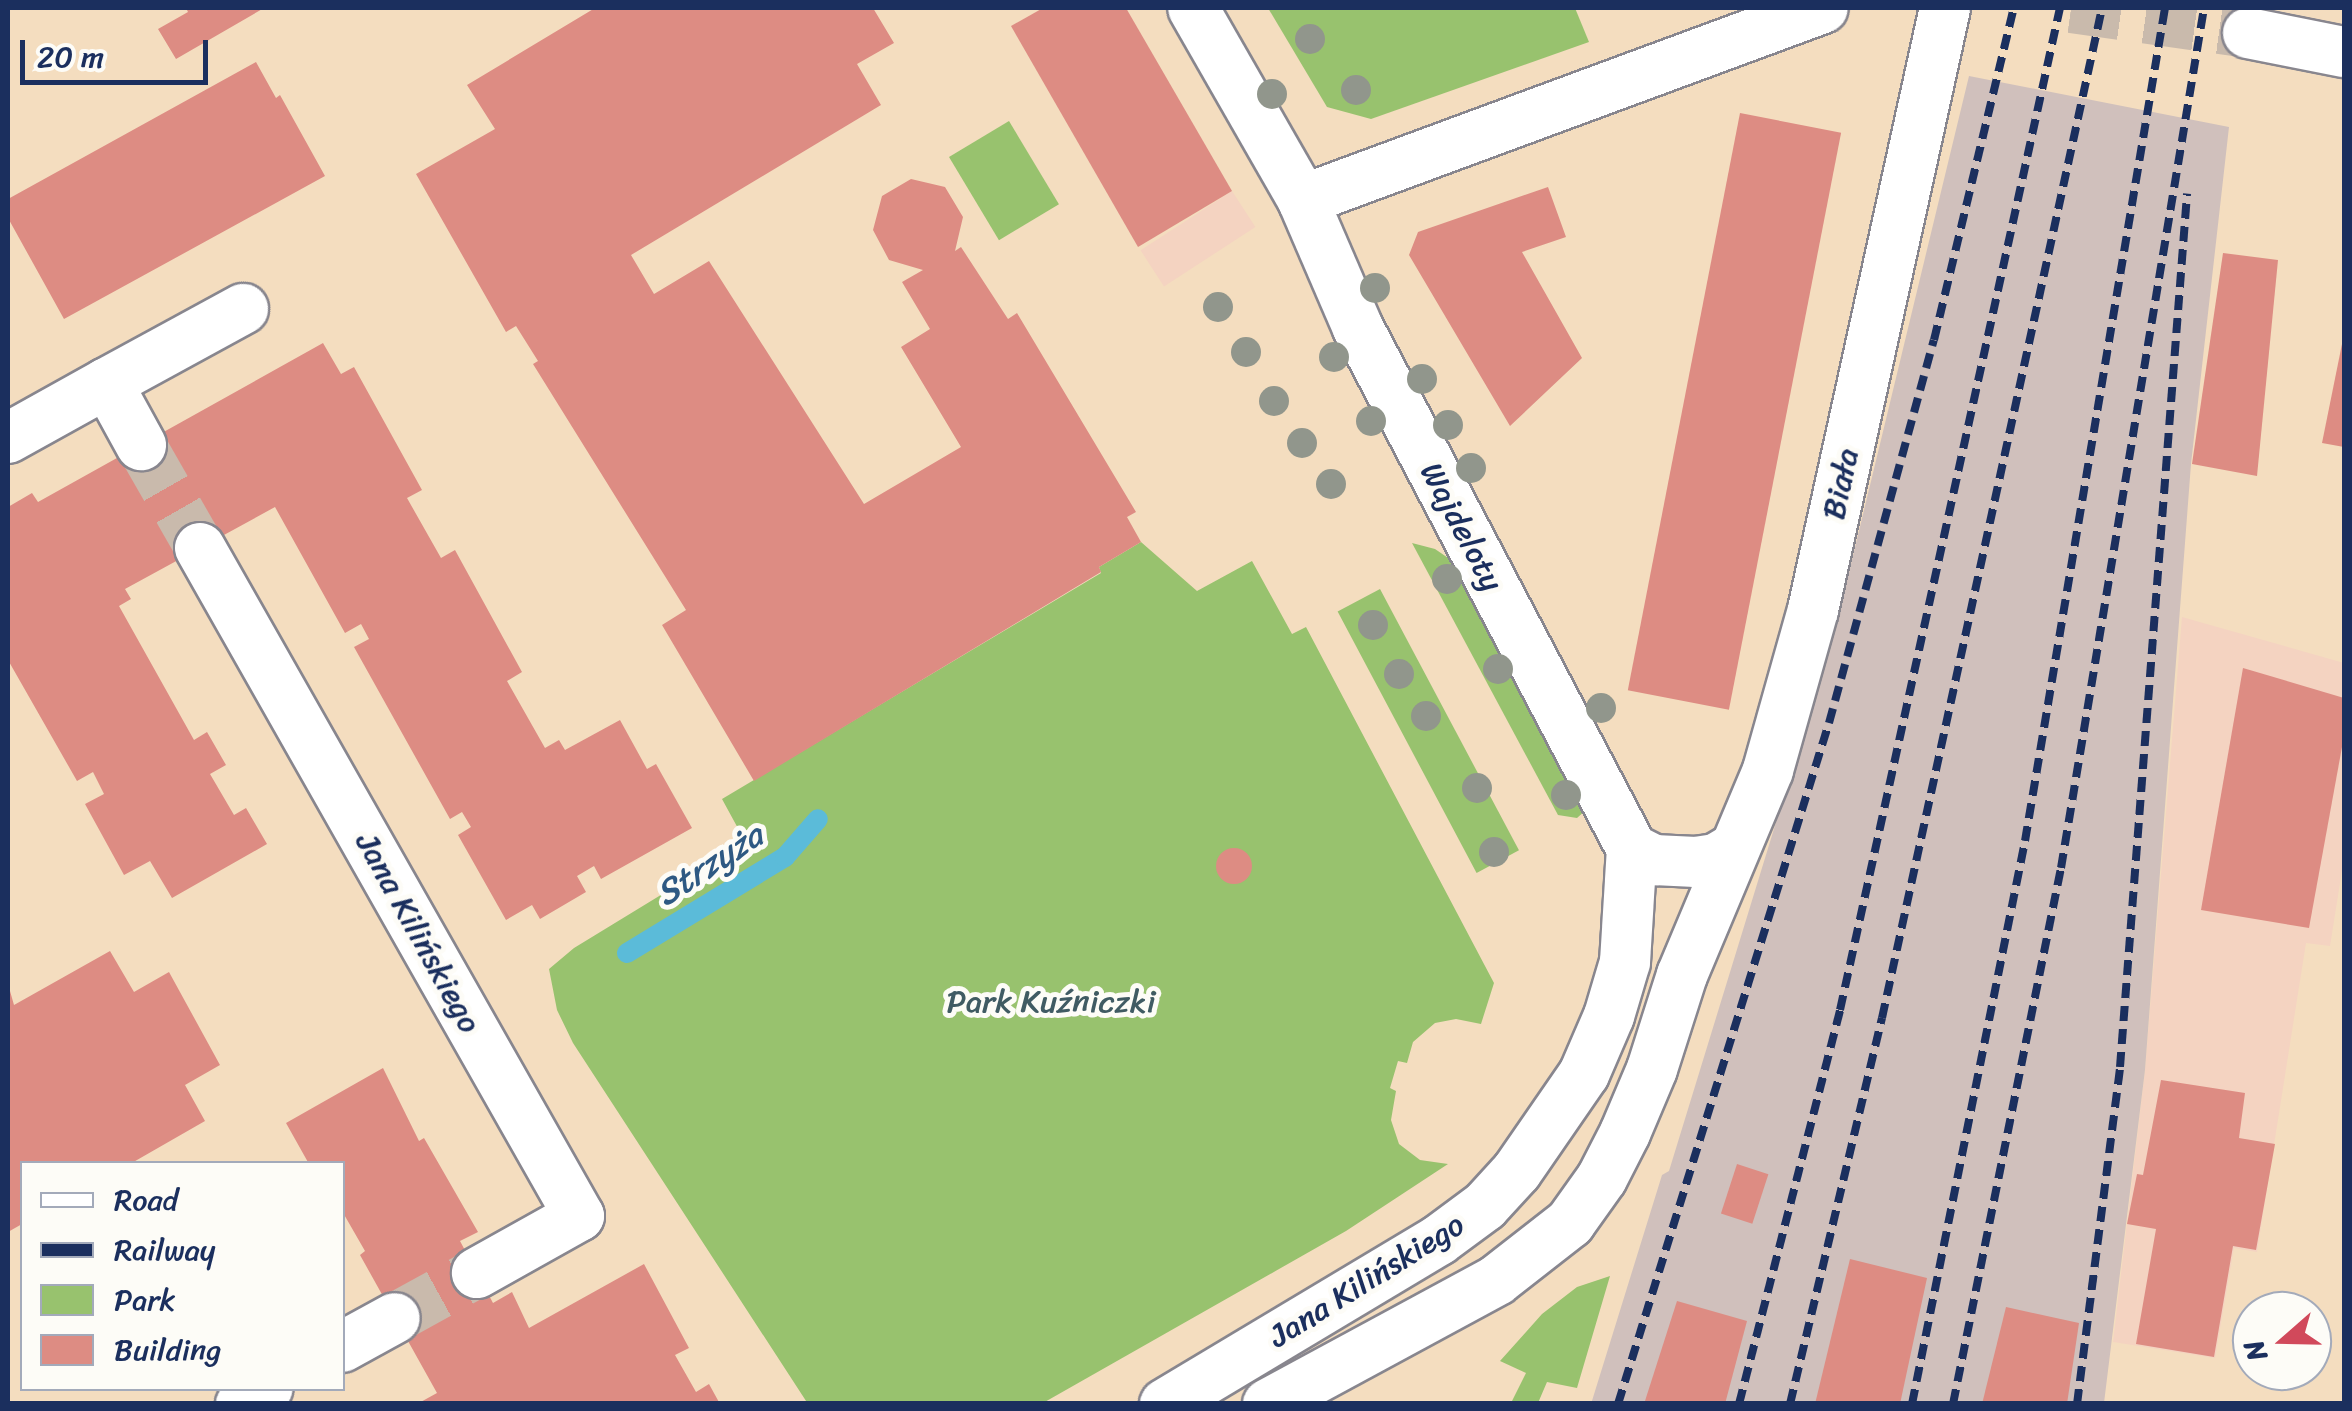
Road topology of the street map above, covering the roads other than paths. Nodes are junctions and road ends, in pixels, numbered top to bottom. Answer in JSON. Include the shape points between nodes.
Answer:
{"nodes":[{"id":1,"x":1194,"y":8,"type":"edge"},
{"id":2,"x":1823,"y":8,"type":"edge"},
{"id":3,"x":1945,"y":8,"type":"edge"},
{"id":4,"x":2315,"y":33,"type":"edge"},
{"id":5,"x":2248,"y":34,"type":"tunnel mouth"},
{"id":6,"x":1302,"y":200,"type":"junction"},
{"id":7,"x":243,"y":309,"type":"dead end"},
{"id":8,"x":107,"y":383,"type":"junction"},
{"id":9,"x":8,"y":438,"type":"edge"},
{"id":10,"x":141,"y":444,"type":"tunnel mouth"},
{"id":11,"x":200,"y":548,"type":"tunnel mouth"},
{"id":12,"x":1734,"y":848,"type":"junction"},
{"id":13,"x":1632,"y":849,"type":"junction"},
{"id":14,"x":477,"y":1273,"type":"tunnel mouth"},
{"id":15,"x":395,"y":1318,"type":"tunnel mouth"},
{"id":16,"x":345,"y":1345,"type":"edge"},
{"id":17,"x":263,"y":1391,"type":"edge"},
{"id":18,"x":241,"y":1404,"type":"edge"},
{"id":19,"x":1164,"y":1404,"type":"edge"},
{"id":20,"x":1268,"y":1404,"type":"edge"}],
"edges":[{"from":1,"to":6,"type":"street","name":"Wajdeloty"},
{"from":2,"to":6,"type":"street"},
{"from":3,"to":12,"type":"street","name":"Biała","via":[[1814,610],[1768,770]]},
{"from":4,"to":5,"type":"street"},
{"from":6,"to":13,"type":"street","name":"Wajdeloty","via":[[1358,328]]},
{"from":7,"to":8,"type":"street"},
{"from":8,"to":9,"type":"street"},
{"from":8,"to":10,"type":"street"},
{"from":11,"to":14,"type":"street","name":"Jana Kilińskiego","via":[[579,1216]]},
{"from":12,"to":13,"type":"street","via":[[1696,862],[1654,860]]},
{"from":12,"to":20,"type":"street","name":"Jana Kilińskiego","via":[[1626,1133],[1570,1223],[1497,1280]]},
{"from":13,"to":19,"type":"street","name":"Jana Kilińskiego","via":[[1624,962],[1609,1016],[1584,1074],[1517,1171],[1439,1240]]},
{"from":15,"to":16,"type":"street"},
{"from":17,"to":18,"type":"street"}]}
